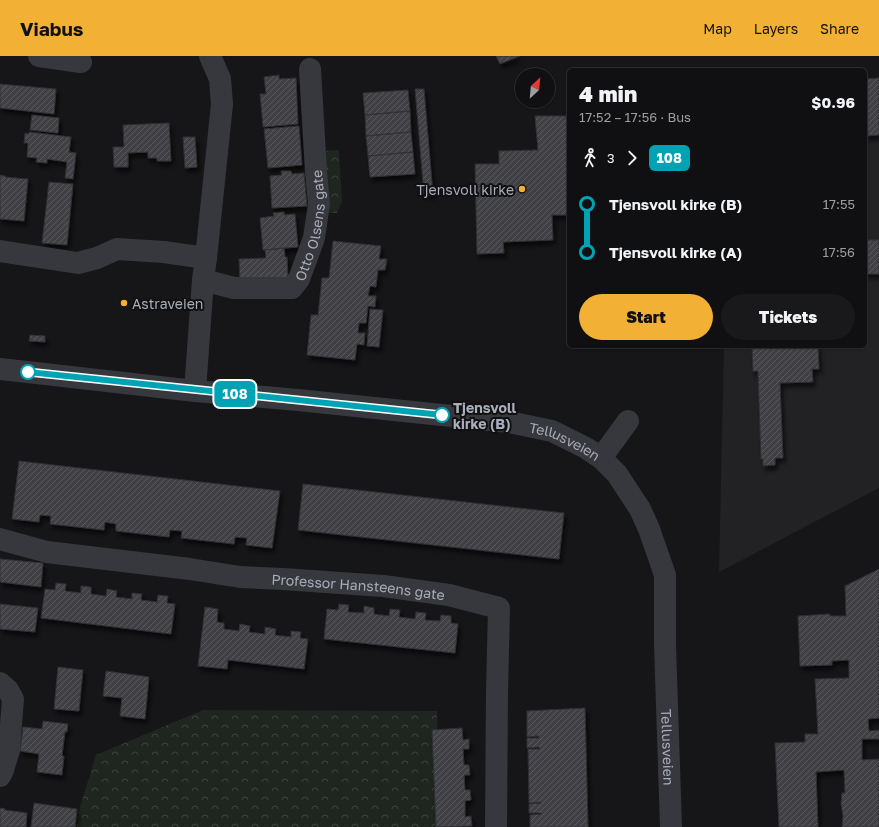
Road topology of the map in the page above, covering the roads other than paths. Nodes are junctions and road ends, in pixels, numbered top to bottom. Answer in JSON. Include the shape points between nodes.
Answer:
{"nodes":[{"id":1,"x":39,"y":56,"type":"edge"},
{"id":2,"x":210,"y":56,"type":"edge"},
{"id":3,"x":81,"y":62,"type":"dead end"},
{"id":4,"x":310,"y":69,"type":"dead end"},
{"id":5,"x":4,"y":252,"type":"edge"},
{"id":6,"x":206,"y":258,"type":"junction"},
{"id":7,"x":203,"y":280,"type":"junction"},
{"id":8,"x":0,"y":369,"type":"edge"},
{"id":9,"x":195,"y":391,"type":"junction"},
{"id":10,"x":628,"y":421,"type":"dead end"},
{"id":11,"x":600,"y":458,"type":"junction"},
{"id":12,"x":0,"y":539,"type":"edge"},
{"id":13,"x":0,"y":683,"type":"edge"},
{"id":14,"x":0,"y":776,"type":"edge"},
{"id":15,"x":496,"y":827,"type":"edge"},
{"id":16,"x":671,"y":827,"type":"edge"}],
"edges":[{"from":1,"to":3,"type":"street"},
{"from":2,"to":6,"type":"street","via":[[220,79],[222,104]]},
{"from":4,"to":7,"type":"street","name":"Otto Olsens gate","via":[[319,204],[314,238],[299,280],[292,288],[234,288]]},
{"from":5,"to":6,"type":"street","via":[[78,263],[117,249]]},
{"from":6,"to":7,"type":"street"},
{"from":7,"to":9,"type":"street"},
{"from":8,"to":9,"type":"street","name":"Tellusveien"},
{"from":9,"to":11,"type":"street","name":"Tellusveien","via":[[530,425],[552,431]]},
{"from":10,"to":11,"type":"street"},
{"from":11,"to":16,"type":"street","name":"Tellusveien","via":[[617,474],[640,509],[664,575]]},
{"from":12,"to":15,"type":"street","name":"Professor Hansteens gate","via":[[47,552],[240,577],[383,586],[449,595],[499,608]]},
{"from":13,"to":14,"type":"street","via":[[13,699],[9,750]]}]}
